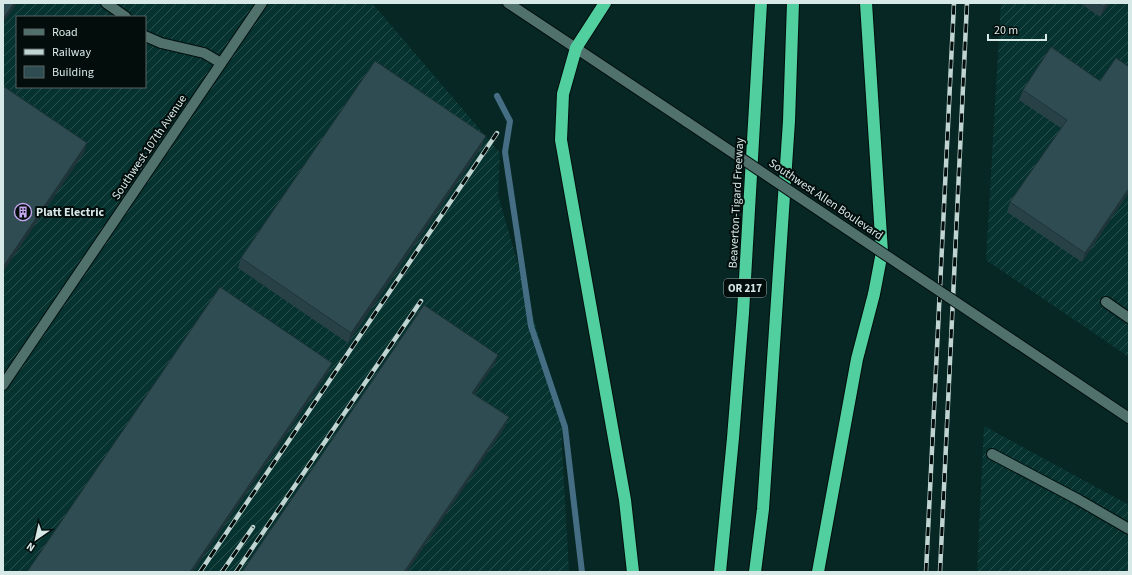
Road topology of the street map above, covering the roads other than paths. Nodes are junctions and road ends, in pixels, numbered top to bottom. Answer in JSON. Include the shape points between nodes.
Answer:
{"nodes":[{"id":1,"x":106,"y":3,"type":"edge"},
{"id":2,"x":262,"y":3,"type":"edge"},
{"id":3,"x":508,"y":3,"type":"edge"},
{"id":4,"x":605,"y":3,"type":"edge"},
{"id":5,"x":761,"y":3,"type":"edge"},
{"id":6,"x":793,"y":3,"type":"edge"},
{"id":7,"x":866,"y":3,"type":"edge"},
{"id":8,"x":125,"y":16,"type":"edge"},
{"id":9,"x":146,"y":36,"type":"edge"},
{"id":10,"x":576,"y":48,"type":"junction"},
{"id":11,"x":221,"y":63,"type":"junction"},
{"id":12,"x":882,"y":252,"type":"junction"},
{"id":13,"x":1106,"y":302,"type":"dead end"},
{"id":14,"x":1129,"y":318,"type":"edge"},
{"id":15,"x":3,"y":384,"type":"edge"},
{"id":16,"x":1129,"y":418,"type":"edge"},
{"id":17,"x":992,"y":454,"type":"dead end"},
{"id":18,"x":1129,"y":529,"type":"edge"},
{"id":19,"x":633,"y":572,"type":"edge"},
{"id":20,"x":720,"y":572,"type":"edge"},
{"id":21,"x":755,"y":572,"type":"edge"},
{"id":22,"x":818,"y":572,"type":"edge"}],
"edges":[{"from":1,"to":8,"type":"main road"},
{"from":2,"to":11,"type":"main road","name":"Southwest 107th Avenue"},
{"from":3,"to":10,"type":"main road","name":"Southwest Allen Boulevard"},
{"from":4,"to":10,"type":"highway"},
{"from":5,"to":20,"type":"highway","name":"Beaverton-Tigard Freeway","number":"OR 217","via":[[743,313]]},
{"from":6,"to":21,"type":"highway","number":"OR 217","via":[[789,121],[763,509]]},
{"from":7,"to":12,"type":"highway"},
{"from":9,"to":11,"type":"main road","via":[[160,43],[204,52]]},
{"from":10,"to":12,"type":"main road","name":"Southwest Allen Boulevard","bridge":true},
{"from":10,"to":19,"type":"highway","via":[[563,94],[561,140],[625,500]]},
{"from":11,"to":15,"type":"main road","name":"Southwest 107th Avenue"},
{"from":12,"to":16,"type":"main road","name":"Southwest Allen Boulevard","bridge":true},
{"from":12,"to":22,"type":"highway","via":[[857,359]]},
{"from":13,"to":14,"type":"main road"},
{"from":17,"to":18,"type":"main road"}]}
